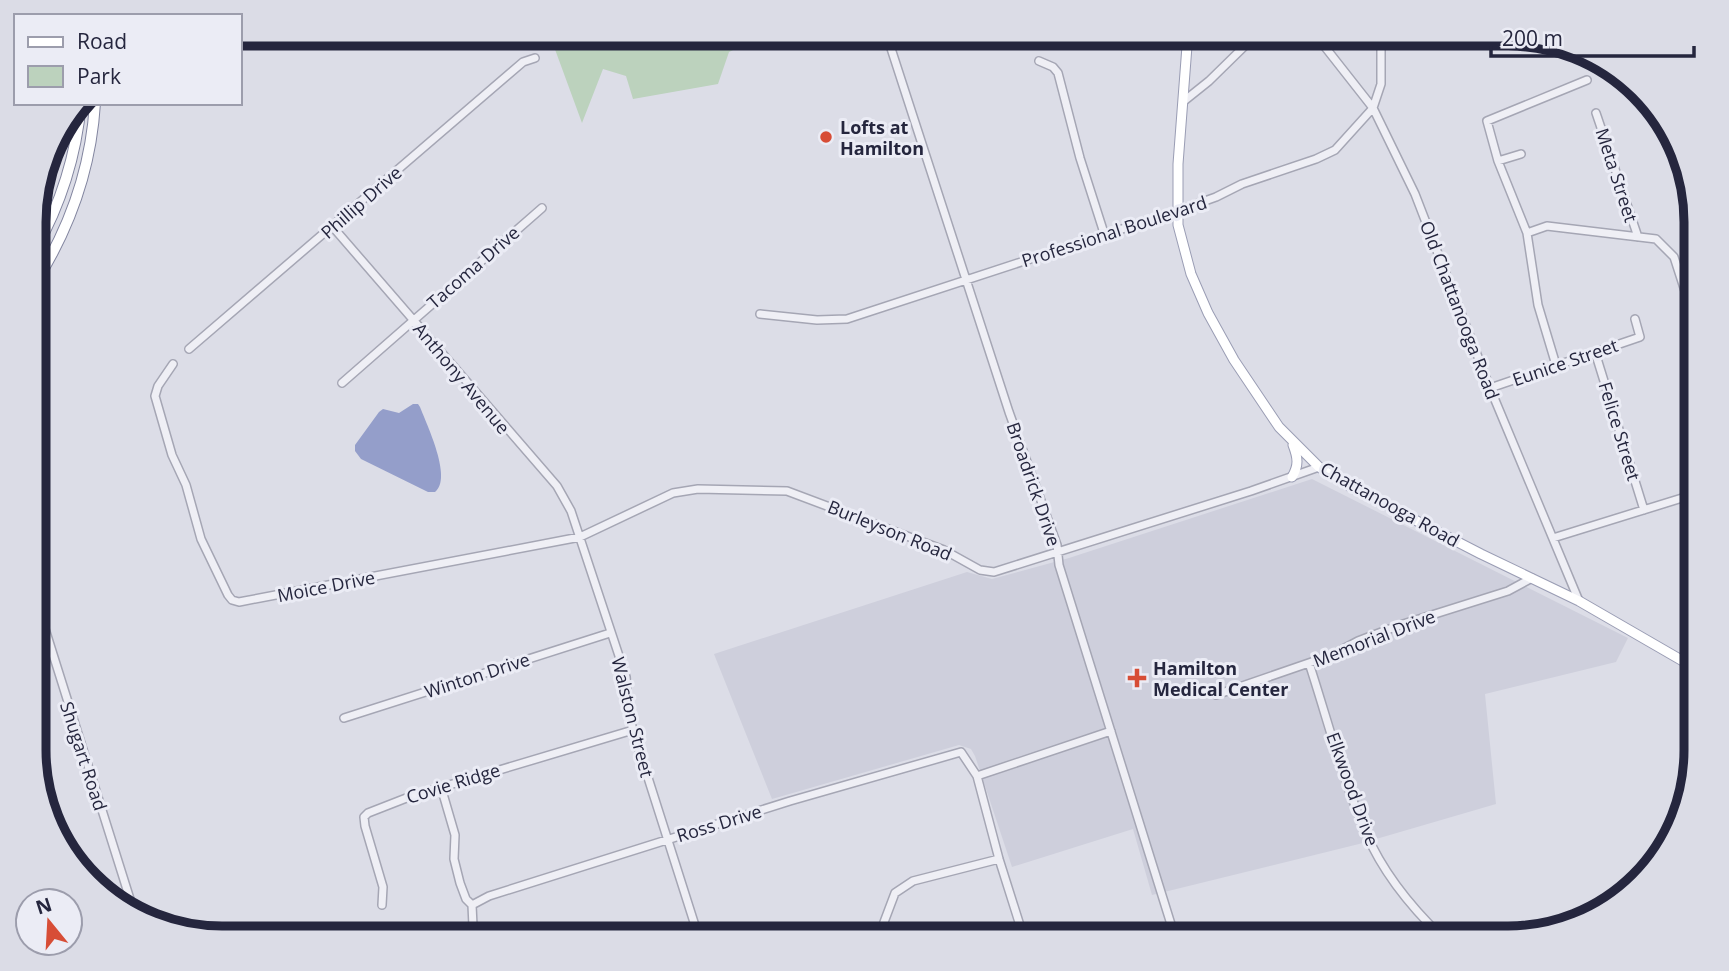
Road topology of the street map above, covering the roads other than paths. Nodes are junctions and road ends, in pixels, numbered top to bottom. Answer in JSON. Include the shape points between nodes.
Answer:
{"nodes":[{"id":1,"x":890,"y":45,"type":"edge"},
{"id":2,"x":1187,"y":45,"type":"edge"},
{"id":3,"x":1246,"y":45,"type":"edge"},
{"id":4,"x":1323,"y":45,"type":"edge"},
{"id":5,"x":1381,"y":45,"type":"edge"},
{"id":6,"x":535,"y":58,"type":"dead end"},
{"id":7,"x":1039,"y":61,"type":"dead end"},
{"id":8,"x":1587,"y":79,"type":"dead end"},
{"id":9,"x":1184,"y":101,"type":"junction"},
{"id":10,"x":95,"y":105,"type":"edge"},
{"id":11,"x":1373,"y":108,"type":"junction"},
{"id":12,"x":1597,"y":113,"type":"dead end"},
{"id":13,"x":79,"y":118,"type":"edge"},
{"id":14,"x":1521,"y":154,"type":"dead end"},
{"id":15,"x":1498,"y":161,"type":"junction"},
{"id":16,"x":542,"y":208,"type":"dead end"},
{"id":17,"x":1177,"y":211,"type":"junction"},
{"id":18,"x":332,"y":226,"type":"junction"},
{"id":19,"x":46,"y":232,"type":"edge"},
{"id":20,"x":1104,"y":233,"type":"junction"},
{"id":21,"x":1527,"y":233,"type":"junction"},
{"id":22,"x":1637,"y":237,"type":"junction"},
{"id":23,"x":46,"y":264,"type":"edge"},
{"id":24,"x":967,"y":280,"type":"junction"},
{"id":25,"x":1683,"y":285,"type":"edge"},
{"id":26,"x":760,"y":314,"type":"dead end"},
{"id":27,"x":1635,"y":319,"type":"dead end"},
{"id":28,"x":413,"y":320,"type":"junction"},
{"id":29,"x":189,"y":349,"type":"dead end"},
{"id":30,"x":1595,"y":352,"type":"junction"},
{"id":31,"x":173,"y":364,"type":"dead end"},
{"id":32,"x":1556,"y":365,"type":"junction"},
{"id":33,"x":342,"y":383,"type":"dead end"},
{"id":34,"x":1490,"y":388,"type":"junction"},
{"id":35,"x":1291,"y":440,"type":"junction"},
{"id":36,"x":1319,"y":467,"type":"junction"},
{"id":37,"x":1292,"y":477,"type":"junction"},
{"id":38,"x":1683,"y":498,"type":"edge"},
{"id":39,"x":1644,"y":510,"type":"junction"},
{"id":40,"x":580,"y":537,"type":"junction"},
{"id":41,"x":1553,"y":538,"type":"junction"},
{"id":42,"x":1058,"y":552,"type":"junction"},
{"id":43,"x":1532,"y":578,"type":"junction"},
{"id":44,"x":1579,"y":601,"type":"junction"},
{"id":45,"x":46,"y":632,"type":"edge"},
{"id":46,"x":610,"y":633,"type":"junction"},
{"id":47,"x":1683,"y":661,"type":"edge"},
{"id":48,"x":1310,"y":663,"type":"junction"},
{"id":49,"x":1216,"y":695,"type":"dead end"},
{"id":50,"x":344,"y":718,"type":"dead end"},
{"id":51,"x":633,"y":730,"type":"junction"},
{"id":52,"x":1111,"y":731,"type":"junction"},
{"id":53,"x":977,"y":776,"type":"junction"},
{"id":54,"x":441,"y":787,"type":"junction"},
{"id":55,"x":667,"y":839,"type":"junction"},
{"id":56,"x":999,"y":859,"type":"junction"},
{"id":57,"x":130,"y":899,"type":"edge"},
{"id":58,"x":382,"y":905,"type":"dead end"},
{"id":59,"x":472,"y":905,"type":"junction"},
{"id":60,"x":882,"y":925,"type":"edge"},
{"id":61,"x":1020,"y":925,"type":"edge"},
{"id":62,"x":1171,"y":925,"type":"edge"},
{"id":63,"x":1430,"y":925,"type":"edge"},
{"id":64,"x":473,"y":926,"type":"edge"},
{"id":65,"x":695,"y":926,"type":"edge"}],
"edges":[{"from":1,"to":24,"type":"street","name":"Broadrick Drive"},
{"from":2,"to":9,"type":"main road","name":"Chattanooga Road"},
{"from":3,"to":9,"type":"street"},
{"from":4,"to":11,"type":"street","name":"Old Chattanooga Road"},
{"from":5,"to":11,"type":"street","name":"Professional Boulevard","via":[[1381,84]]},
{"from":6,"to":18,"type":"street","name":"Phillip Drive","via":[[523,62]]},
{"from":7,"to":20,"type":"street","via":[[1054,66],[1058,73]]},
{"from":8,"to":15,"type":"street","via":[[1487,121]]},
{"from":9,"to":17,"type":"main road","name":"Chattanooga Road"},
{"from":10,"to":23,"type":"highway","via":[[78,195]]},
{"from":11,"to":17,"type":"street","name":"Professional Boulevard","via":[[1335,150]]},
{"from":11,"to":34,"type":"street","name":"Old Chattanooga Road","via":[[1415,194]]},
{"from":12,"to":22,"type":"street","name":"Meta Street"},
{"from":13,"to":19,"type":"highway","via":[[68,176]]},
{"from":14,"to":15,"type":"street"},
{"from":15,"to":21,"type":"street"},
{"from":16,"to":28,"type":"street","name":"Tacoma Drive"},
{"from":17,"to":20,"type":"street","name":"Professional Boulevard"},
{"from":17,"to":35,"type":"main road","name":"Chattanooga Road","via":[[1191,274],[1208,313],[1260,401]]},
{"from":18,"to":28,"type":"street","name":"Anthony Avenue"},
{"from":18,"to":29,"type":"street","name":"Phillip Drive"},
{"from":20,"to":24,"type":"street","name":"Professional Boulevard"},
{"from":21,"to":22,"type":"street","via":[[1546,226]]},
{"from":21,"to":32,"type":"street","via":[[1538,305]]},
{"from":22,"to":25,"type":"street","via":[[1656,239],[1674,257]]},
{"from":24,"to":26,"type":"street","name":"Professional Boulevard","via":[[847,318]]},
{"from":24,"to":42,"type":"street","name":"Broadrick Drive"},
{"from":27,"to":30,"type":"street","name":"Eunice Street","via":[[1640,337]]},
{"from":28,"to":33,"type":"street","name":"Tacoma Drive"},
{"from":28,"to":40,"type":"street","name":"Anthony Avenue","via":[[556,486]]},
{"from":30,"to":32,"type":"street","name":"Eunice Street"},
{"from":30,"to":39,"type":"street","name":"Felice Street"},
{"from":31,"to":40,"type":"street","name":"Moice Drive","via":[[155,390],[201,539],[232,600]]},
{"from":32,"to":34,"type":"street","name":"Eunice Street"},
{"from":34,"to":41,"type":"street","name":"Old Chattanooga Road"},
{"from":35,"to":36,"type":"main road","name":"Chattanooga Road"},
{"from":35,"to":37,"type":"main road","via":[[1298,458]]},
{"from":36,"to":37,"type":"street","name":"Burleyson Road"},
{"from":36,"to":43,"type":"main road","name":"Chattanooga Road"},
{"from":37,"to":42,"type":"street","name":"Burleyson Road"},
{"from":38,"to":39,"type":"street"},
{"from":39,"to":41,"type":"street"},
{"from":40,"to":42,"type":"street","name":"Burleyson Road","via":[[673,493],[770,489],[856,515],[986,572]]},
{"from":40,"to":46,"type":"street","name":"Walston Street"},
{"from":41,"to":44,"type":"street","name":"Old Chattanooga Road"},
{"from":42,"to":52,"type":"street","name":"Broadrick Drive"},
{"from":43,"to":44,"type":"main road","name":"Chattanooga Road"},
{"from":43,"to":48,"type":"street","name":"Memorial Drive","via":[[1508,591],[1369,636]]},
{"from":44,"to":47,"type":"main road","name":"Chattanooga Road"},
{"from":45,"to":57,"type":"street","name":"Shugart Road"},
{"from":46,"to":50,"type":"street","name":"Winton Drive"},
{"from":46,"to":51,"type":"street","name":"Walston Street","via":[[626,677]]},
{"from":48,"to":49,"type":"street","name":"Memorial Drive"},
{"from":48,"to":63,"type":"street","name":"Elkwood Drive","via":[[1366,834],[1396,886]]},
{"from":51,"to":54,"type":"street","name":"Covie Ridge"},
{"from":51,"to":55,"type":"street","name":"Walston Street"},
{"from":52,"to":53,"type":"street"},
{"from":52,"to":62,"type":"street","name":"Broadrick Drive"},
{"from":53,"to":55,"type":"street","name":"Ross Drive","via":[[961,752]]},
{"from":53,"to":56,"type":"street"},
{"from":54,"to":58,"type":"street","name":"Covie Ridge","via":[[379,807],[364,817],[383,887]]},
{"from":54,"to":59,"type":"street","via":[[455,835],[460,883]]},
{"from":55,"to":59,"type":"street","name":"Ross Drive"},
{"from":55,"to":65,"type":"street","name":"Walston Street"},
{"from":56,"to":60,"type":"street","via":[[913,881],[895,893]]},
{"from":56,"to":61,"type":"street"},
{"from":59,"to":64,"type":"street"}]}
